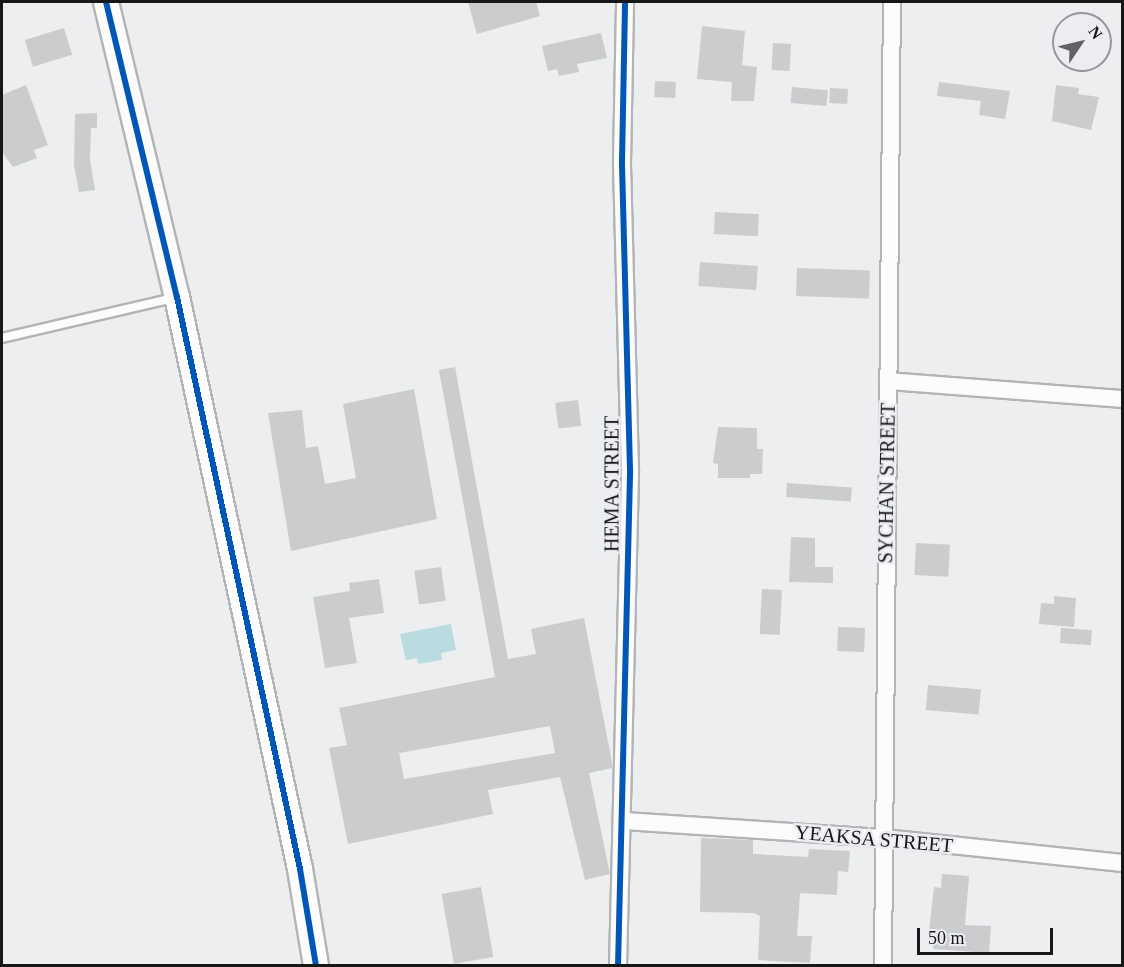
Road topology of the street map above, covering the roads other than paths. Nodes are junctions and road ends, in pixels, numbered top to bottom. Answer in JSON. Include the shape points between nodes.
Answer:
{"nodes":[{"id":1,"x":106,"y":2,"type":"edge"},
{"id":2,"x":626,"y":2,"type":"edge"},
{"id":3,"x":892,"y":2,"type":"edge"},
{"id":4,"x":177,"y":297,"type":"junction"},
{"id":5,"x":2,"y":338,"type":"edge"},
{"id":6,"x":888,"y":381,"type":"junction"},
{"id":7,"x":1122,"y":399,"type":"edge"},
{"id":8,"x":625,"y":821,"type":"junction"},
{"id":9,"x":884,"y":838,"type":"junction"},
{"id":10,"x":1122,"y":863,"type":"edge"},
{"id":11,"x":316,"y":966,"type":"edge"},
{"id":12,"x":618,"y":966,"type":"edge"},
{"id":13,"x":884,"y":966,"type":"edge"}],
"edges":[{"from":1,"to":4,"type":"street"},
{"from":2,"to":8,"type":"street","name":"HEMA STREET","via":[[622,162],[630,470]]},
{"from":3,"to":6,"type":"street","name":"SYCHAN STREET"},
{"from":4,"to":5,"type":"lane"},
{"from":4,"to":11,"type":"street","via":[[298,858]]},
{"from":6,"to":7,"type":"street"},
{"from":6,"to":9,"type":"street","name":"SYCHAN STREET"},
{"from":8,"to":9,"type":"street","name":"YEAKSA STREET"},
{"from":8,"to":12,"type":"street","name":"HEMA STREET"},
{"from":9,"to":10,"type":"street","name":"YEAKSA STREET"},
{"from":9,"to":13,"type":"street","name":"SYCHAN STREET"}]}
